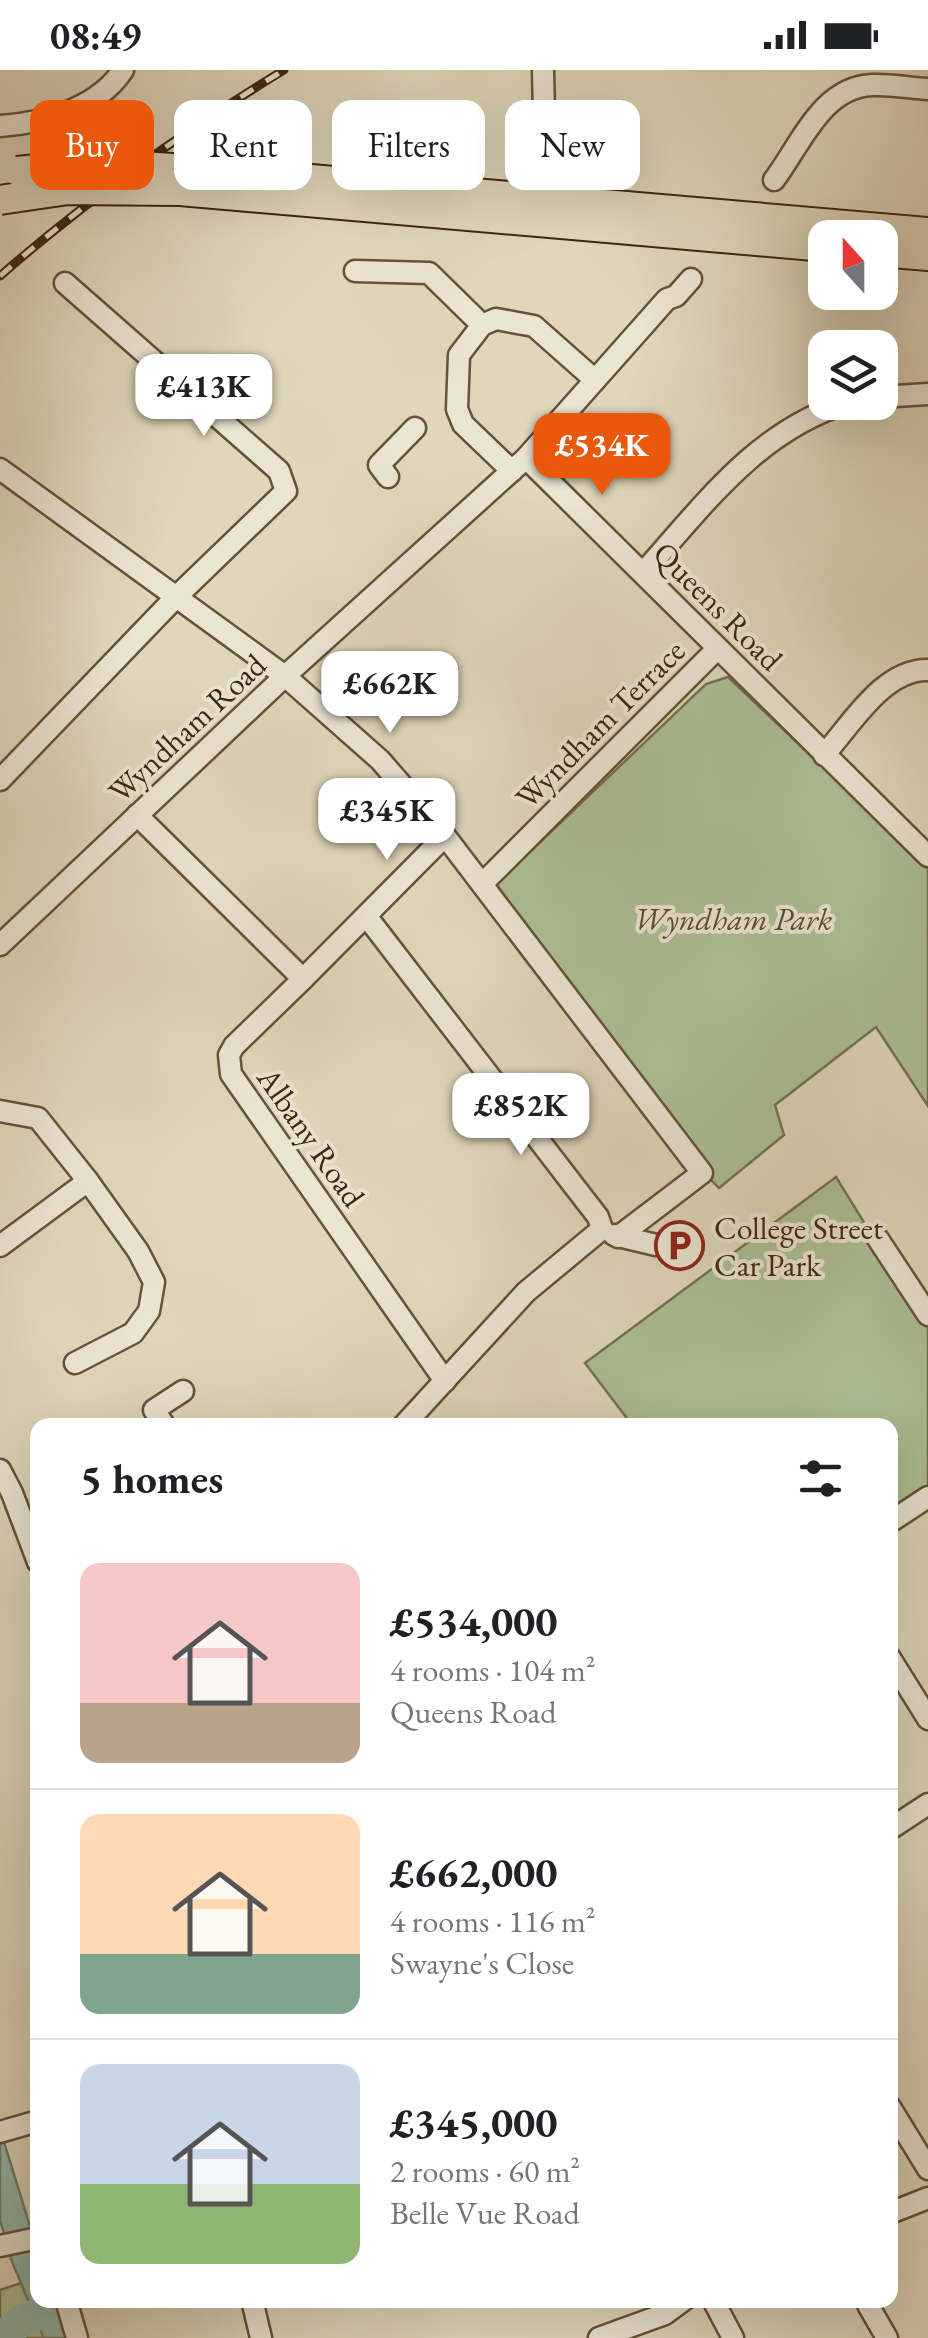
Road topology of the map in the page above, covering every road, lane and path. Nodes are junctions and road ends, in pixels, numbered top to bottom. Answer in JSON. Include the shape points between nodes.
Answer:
{"nodes":[{"id":1,"x":122,"y":70,"type":"edge"},
{"id":2,"x":543,"y":70,"type":"edge"},
{"id":3,"x":876,"y":77,"type":"edge"},
{"id":4,"x":928,"y":89,"type":"edge"},
{"id":5,"x":544,"y":100,"type":"edge"},
{"id":6,"x":0,"y":126,"type":"edge"},
{"id":7,"x":8,"y":173,"type":"edge"},
{"id":8,"x":774,"y":180,"type":"dead end"},
{"id":9,"x":0,"y":200,"type":"edge"},
{"id":10,"x":928,"y":232,"type":"edge"},
{"id":11,"x":808,"y":246,"type":"edge"},
{"id":12,"x":898,"y":254,"type":"edge"},
{"id":13,"x":928,"y":256,"type":"edge"},
{"id":14,"x":355,"y":271,"type":"dead end"},
{"id":15,"x":691,"y":278,"type":"dead end"},
{"id":16,"x":65,"y":283,"type":"dead end"},
{"id":17,"x":482,"y":325,"type":"junction"},
{"id":18,"x":595,"y":380,"type":"junction"},
{"id":19,"x":928,"y":394,"type":"edge"},
{"id":20,"x":898,"y":396,"type":"edge"},
{"id":21,"x":808,"y":419,"type":"edge"},
{"id":22,"x":415,"y":428,"type":"dead end"},
{"id":23,"x":519,"y":464,"type":"junction"},
{"id":24,"x":0,"y":469,"type":"edge"},
{"id":25,"x":388,"y":477,"type":"dead end"},
{"id":26,"x":643,"y":573,"type":"junction"},
{"id":27,"x":175,"y":598,"type":"junction"},
{"id":28,"x":717,"y":649,"type":"junction"},
{"id":29,"x":928,"y":670,"type":"edge"},
{"id":30,"x":286,"y":676,"type":"junction"},
{"id":31,"x":824,"y":755,"type":"junction"},
{"id":32,"x":0,"y":780,"type":"edge"},
{"id":33,"x":137,"y":815,"type":"junction"},
{"id":34,"x":444,"y":837,"type":"junction"},
{"id":35,"x":928,"y":856,"type":"edge"},
{"id":36,"x":482,"y":884,"type":"junction"},
{"id":37,"x":367,"y":918,"type":"junction"},
{"id":38,"x":3,"y":936,"type":"edge"},
{"id":39,"x":303,"y":978,"type":"junction"},
{"id":40,"x":0,"y":1111,"type":"edge"},
{"id":41,"x":88,"y":1181,"type":"junction"},
{"id":42,"x":610,"y":1233,"type":"junction"},
{"id":43,"x":878,"y":1239,"type":"dead end"},
{"id":44,"x":656,"y":1245,"type":"dead end"},
{"id":45,"x":0,"y":1246,"type":"edge"},
{"id":46,"x":928,"y":1316,"type":"edge"},
{"id":47,"x":76,"y":1363,"type":"dead end"},
{"id":48,"x":444,"y":1381,"type":"junction"},
{"id":49,"x":183,"y":1392,"type":"dead end"},
{"id":50,"x":159,"y":1418,"type":"edge"},
{"id":51,"x":410,"y":1418,"type":"edge"},
{"id":52,"x":0,"y":1470,"type":"edge"},
{"id":53,"x":928,"y":1498,"type":"edge"},
{"id":54,"x":898,"y":1517,"type":"edge"},
{"id":55,"x":30,"y":1527,"type":"edge"},
{"id":56,"x":898,"y":1678,"type":"edge"},
{"id":57,"x":928,"y":1719,"type":"edge"},
{"id":58,"x":928,"y":1804,"type":"edge"},
{"id":59,"x":898,"y":1824,"type":"edge"},
{"id":60,"x":898,"y":2121,"type":"edge"},
{"id":61,"x":30,"y":2123,"type":"edge"},
{"id":62,"x":0,"y":2131,"type":"edge"},
{"id":63,"x":928,"y":2169,"type":"edge"},
{"id":64,"x":928,"y":2198,"type":"edge"},
{"id":65,"x":898,"y":2210,"type":"edge"},
{"id":66,"x":30,"y":2239,"type":"edge"},
{"id":67,"x":1,"y":2246,"type":"edge"},
{"id":68,"x":69,"y":2308,"type":"edge"},
{"id":69,"x":254,"y":2308,"type":"edge"},
{"id":70,"x":673,"y":2308,"type":"edge"},
{"id":71,"x":717,"y":2308,"type":"edge"},
{"id":72,"x":870,"y":2308,"type":"edge"},
{"id":73,"x":78,"y":2338,"type":"edge"},
{"id":74,"x":261,"y":2338,"type":"edge"},
{"id":75,"x":599,"y":2338,"type":"edge"},
{"id":76,"x":734,"y":2338,"type":"edge"},
{"id":77,"x":887,"y":2338,"type":"edge"}],
"edges":[{"from":1,"to":6,"type":"street","via":[[74,110]]},
{"from":2,"to":5,"type":"street"},
{"from":3,"to":4,"type":"street"},
{"from":3,"to":8,"type":"street","via":[[825,104]]},
{"from":7,"to":10,"type":"highway","bridge":true,"via":[[96,163]]},
{"from":9,"to":11,"type":"highway","bridge":true,"via":[[68,190],[180,191]]},
{"from":12,"to":13,"type":"highway"},
{"from":14,"to":17,"type":"street","via":[[429,273]]},
{"from":15,"to":18,"type":"street","name":"Wyndham Road","via":[[676,296],[659,292]]},
{"from":16,"to":27,"type":"street","via":[[278,472],[286,491]]},
{"from":17,"to":18,"type":"street","via":[[496,320],[534,326]]},
{"from":17,"to":23,"type":"street","via":[[459,354],[456,409],[463,424]]},
{"from":18,"to":23,"type":"street","name":"Wyndham Road"},
{"from":19,"to":20,"type":"street"},
{"from":21,"to":26,"type":"street","via":[[744,460]]},
{"from":22,"to":25,"type":"street","via":[[378,464]]},
{"from":23,"to":26,"type":"street","name":"Queens Road"},
{"from":23,"to":30,"type":"street","name":"Wyndham Road"},
{"from":24,"to":27,"type":"street"},
{"from":26,"to":28,"type":"street","name":"Queens Road"},
{"from":27,"to":30,"type":"street"},
{"from":27,"to":32,"type":"street"},
{"from":28,"to":31,"type":"street","name":"Queens Road"},
{"from":28,"to":36,"type":"street","name":"Wyndham Terrace"},
{"from":29,"to":31,"type":"street","via":[[888,683]]},
{"from":30,"to":33,"type":"street","name":"Wyndham Road"},
{"from":30,"to":34,"type":"street","via":[[380,760]]},
{"from":31,"to":35,"type":"street","name":"Queens Road"},
{"from":33,"to":38,"type":"street","name":"Wyndham Road"},
{"from":33,"to":39,"type":"street"},
{"from":34,"to":36,"type":"street"},
{"from":34,"to":37,"type":"street","name":"Albany Road"},
{"from":36,"to":42,"type":"street","via":[[702,1173]]},
{"from":37,"to":39,"type":"street","name":"Albany Road"},
{"from":37,"to":42,"type":"street"},
{"from":39,"to":48,"type":"street","name":"Albany Road","via":[[234,1046],[231,1074]]},
{"from":40,"to":41,"type":"street","via":[[38,1118]]},
{"from":41,"to":45,"type":"street"},
{"from":41,"to":47,"type":"street","via":[[154,1282],[149,1310],[133,1334]]},
{"from":42,"to":44,"type":"street"},
{"from":42,"to":48,"type":"street","via":[[538,1280]]},
{"from":43,"to":46,"type":"street"},
{"from":48,"to":51,"type":"street"},
{"from":49,"to":50,"type":"street","via":[[154,1410]]},
{"from":52,"to":55,"type":"street"},
{"from":53,"to":54,"type":"street"},
{"from":56,"to":57,"type":"street"},
{"from":58,"to":59,"type":"street"},
{"from":60,"to":63,"type":"street"},
{"from":61,"to":62,"type":"street"},
{"from":64,"to":65,"type":"street"},
{"from":66,"to":67,"type":"street"},
{"from":68,"to":73,"type":"street"},
{"from":69,"to":74,"type":"street"},
{"from":70,"to":75,"type":"street"},
{"from":71,"to":76,"type":"street"},
{"from":72,"to":77,"type":"street"}]}
